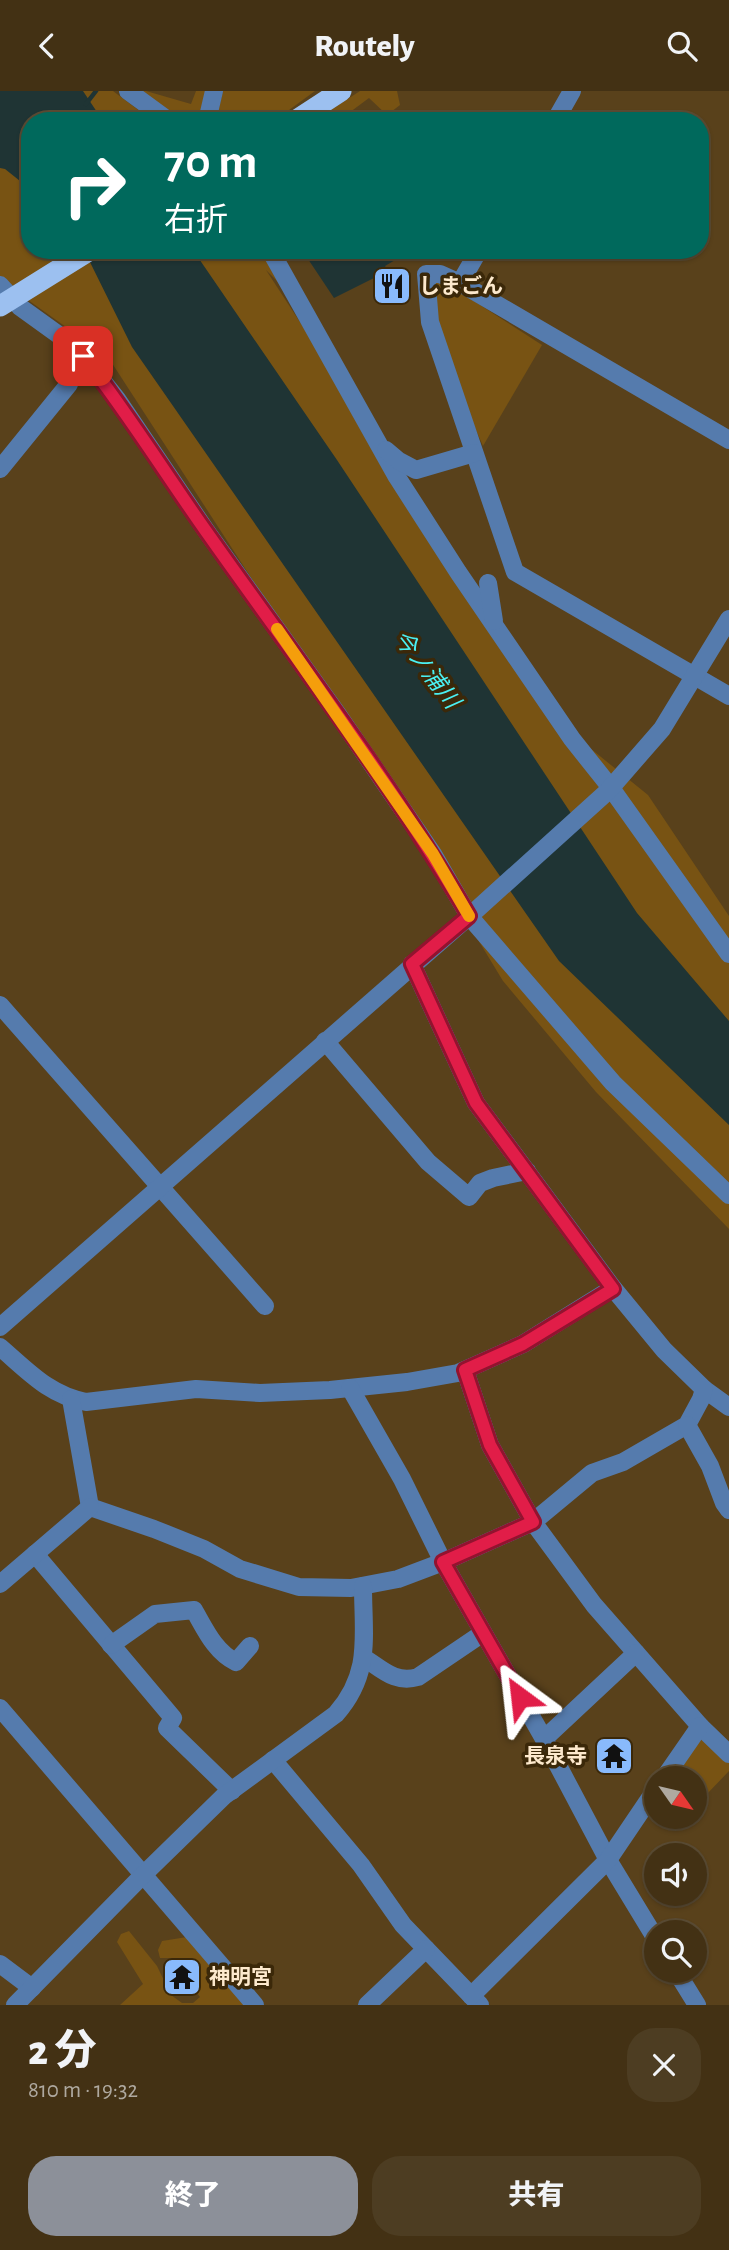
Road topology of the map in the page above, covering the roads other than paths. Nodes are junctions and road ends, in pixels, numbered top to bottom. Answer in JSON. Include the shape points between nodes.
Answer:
{"nodes":[{"id":1,"x":128,"y":91,"type":"edge"},
{"id":2,"x":214,"y":91,"type":"edge"},
{"id":3,"x":341,"y":91,"type":"edge"},
{"id":4,"x":572,"y":91,"type":"edge"},
{"id":5,"x":157,"y":112,"type":"edge"},
{"id":6,"x":209,"y":112,"type":"edge"},
{"id":7,"x":309,"y":112,"type":"edge"},
{"id":8,"x":560,"y":112,"type":"edge"},
{"id":9,"x":74,"y":259,"type":"edge"},
{"id":10,"x":275,"y":259,"type":"edge"},
{"id":11,"x":474,"y":259,"type":"edge"},
{"id":12,"x":460,"y":283,"type":"junction"},
{"id":13,"x":10,"y":294,"type":"edge"},
{"id":14,"x":71,"y":347,"type":"junction"},
{"id":15,"x":729,"y":440,"type":"edge"},
{"id":16,"x":378,"y":443,"type":"junction"},
{"id":17,"x":474,"y":453,"type":"junction"},
{"id":18,"x":0,"y":468,"type":"edge"},
{"id":19,"x":488,"y":583,"type":"dead end"},
{"id":20,"x":729,"y":619,"type":"edge"},
{"id":21,"x":495,"y":626,"type":"junction"},
{"id":22,"x":696,"y":677,"type":"junction"},
{"id":23,"x":729,"y":696,"type":"edge"},
{"id":24,"x":610,"y":790,"type":"junction"},
{"id":25,"x":471,"y":914,"type":"junction"},
{"id":26,"x":726,"y":943,"type":"edge"},
{"id":27,"x":412,"y":964,"type":"junction"},
{"id":28,"x":0,"y":1005,"type":"edge"},
{"id":29,"x":325,"y":1041,"type":"junction"},
{"id":30,"x":527,"y":1171,"type":"junction"},
{"id":31,"x":160,"y":1186,"type":"junction"},
{"id":32,"x":729,"y":1195,"type":"edge"},
{"id":33,"x":613,"y":1289,"type":"junction"},
{"id":34,"x":265,"y":1306,"type":"dead end"},
{"id":35,"x":0,"y":1327,"type":"edge"},
{"id":36,"x":0,"y":1347,"type":"edge"},
{"id":37,"x":465,"y":1370,"type":"junction"},
{"id":38,"x":350,"y":1388,"type":"junction"},
{"id":39,"x":704,"y":1389,"type":"junction"},
{"id":40,"x":71,"y":1399,"type":"junction"},
{"id":41,"x":729,"y":1408,"type":"edge"},
{"id":42,"x":687,"y":1425,"type":"junction"},
{"id":43,"x":90,"y":1507,"type":"junction"},
{"id":44,"x":729,"y":1510,"type":"edge"},
{"id":45,"x":533,"y":1522,"type":"junction"},
{"id":46,"x":35,"y":1554,"type":"junction"},
{"id":47,"x":443,"y":1562,"type":"junction"},
{"id":48,"x":0,"y":1584,"type":"edge"},
{"id":49,"x":363,"y":1586,"type":"junction"},
{"id":50,"x":483,"y":1633,"type":"junction"},
{"id":51,"x":111,"y":1645,"type":"junction"},
{"id":52,"x":250,"y":1646,"type":"dead end"},
{"id":53,"x":636,"y":1653,"type":"junction"},
{"id":54,"x":363,"y":1657,"type":"junction"},
{"id":55,"x":0,"y":1708,"type":"edge"},
{"id":56,"x":700,"y":1725,"type":"junction"},
{"id":57,"x":544,"y":1739,"type":"junction"},
{"id":58,"x":729,"y":1753,"type":"edge"},
{"id":59,"x":273,"y":1760,"type":"junction"},
{"id":60,"x":672,"y":1766,"type":"edge"},
{"id":61,"x":232,"y":1791,"type":"junction"},
{"id":62,"x":644,"y":1807,"type":"edge"},
{"id":63,"x":608,"y":1860,"type":"junction"},
{"id":64,"x":143,"y":1875,"type":"junction"},
{"id":65,"x":644,"y":1920,"type":"edge"},
{"id":66,"x":426,"y":1949,"type":"junction"},
{"id":67,"x":0,"y":1964,"type":"edge"},
{"id":68,"x":683,"y":1983,"type":"edge"},
{"id":69,"x":32,"y":1988,"type":"junction"},
{"id":70,"x":475,"y":2000,"type":"edge"},
{"id":71,"x":15,"y":2005,"type":"edge"},
{"id":72,"x":255,"y":2005,"type":"edge"},
{"id":73,"x":367,"y":2005,"type":"edge"},
{"id":74,"x":697,"y":2005,"type":"edge"}],
"edges":[{"from":1,"to":5,"type":"street"},
{"from":2,"to":6,"type":"street"},
{"from":3,"to":7,"type":"highway"},
{"from":4,"to":8,"type":"street"},
{"from":9,"to":13,"type":"highway"},
{"from":10,"to":16,"type":"street"},
{"from":11,"to":12,"type":"street"},
{"from":12,"to":15,"type":"street"},
{"from":12,"to":17,"type":"street","via":[[440,274],[426,274],[430,322]]},
{"from":13,"to":14,"type":"street"},
{"from":14,"to":18,"type":"street","via":[[75,366],[69,384]]},
{"from":14,"to":25,"type":"street","via":[[117,399]]},
{"from":16,"to":17,"type":"street","via":[[416,470]]},
{"from":16,"to":21,"type":"street"},
{"from":17,"to":22,"type":"street","via":[[514,572]]},
{"from":19,"to":21,"type":"street"},
{"from":20,"to":22,"type":"street"},
{"from":21,"to":24,"type":"street"},
{"from":22,"to":23,"type":"street"},
{"from":22,"to":24,"type":"street","via":[[662,729]]},
{"from":24,"to":25,"type":"street"},
{"from":24,"to":26,"type":"street"},
{"from":25,"to":27,"type":"street"},
{"from":25,"to":32,"type":"street","via":[[613,1083]]},
{"from":27,"to":29,"type":"street"},
{"from":27,"to":30,"type":"street","via":[[476,1103]]},
{"from":28,"to":31,"type":"street"},
{"from":29,"to":30,"type":"street","via":[[428,1162],[469,1197],[480,1183]]},
{"from":29,"to":31,"type":"street"},
{"from":30,"to":33,"type":"street"},
{"from":31,"to":34,"type":"street"},
{"from":31,"to":35,"type":"street"},
{"from":33,"to":37,"type":"street","via":[[523,1344]]},
{"from":33,"to":39,"type":"street"},
{"from":36,"to":40,"type":"street","via":[[51,1391]]},
{"from":37,"to":38,"type":"street"},
{"from":37,"to":45,"type":"street","via":[[490,1445]]},
{"from":38,"to":40,"type":"street","via":[[260,1393],[196,1389],[86,1402]]},
{"from":38,"to":47,"type":"street"},
{"from":39,"to":41,"type":"street"},
{"from":39,"to":42,"type":"street"},
{"from":40,"to":43,"type":"street"},
{"from":42,"to":44,"type":"street"},
{"from":42,"to":45,"type":"street","via":[[624,1462],[592,1473]]},
{"from":43,"to":46,"type":"street"},
{"from":43,"to":49,"type":"street","via":[[270,1579],[299,1587]]},
{"from":45,"to":47,"type":"street"},
{"from":45,"to":53,"type":"street"},
{"from":46,"to":48,"type":"street"},
{"from":46,"to":51,"type":"street"},
{"from":47,"to":49,"type":"street"},
{"from":47,"to":50,"type":"street"},
{"from":49,"to":54,"type":"street"},
{"from":50,"to":54,"type":"street","via":[[407,1681]]},
{"from":50,"to":57,"type":"street"},
{"from":51,"to":52,"type":"street","via":[[155,1614],[194,1609],[226,1657],[236,1662]]},
{"from":51,"to":61,"type":"street","via":[[173,1718],[167,1728]]},
{"from":53,"to":56,"type":"street"},
{"from":53,"to":57,"type":"street"},
{"from":54,"to":59,"type":"street","via":[[347,1702]]},
{"from":55,"to":64,"type":"street"},
{"from":56,"to":58,"type":"street"},
{"from":56,"to":60,"type":"street"},
{"from":57,"to":63,"type":"street"},
{"from":59,"to":61,"type":"street"},
{"from":59,"to":66,"type":"street"},
{"from":61,"to":64,"type":"street"},
{"from":62,"to":63,"type":"street"},
{"from":63,"to":65,"type":"street"},
{"from":63,"to":70,"type":"street"},
{"from":64,"to":69,"type":"street"},
{"from":64,"to":72,"type":"street"},
{"from":66,"to":70,"type":"street"},
{"from":66,"to":73,"type":"street"},
{"from":67,"to":69,"type":"street"},
{"from":68,"to":74,"type":"street"},
{"from":69,"to":71,"type":"street"}]}
